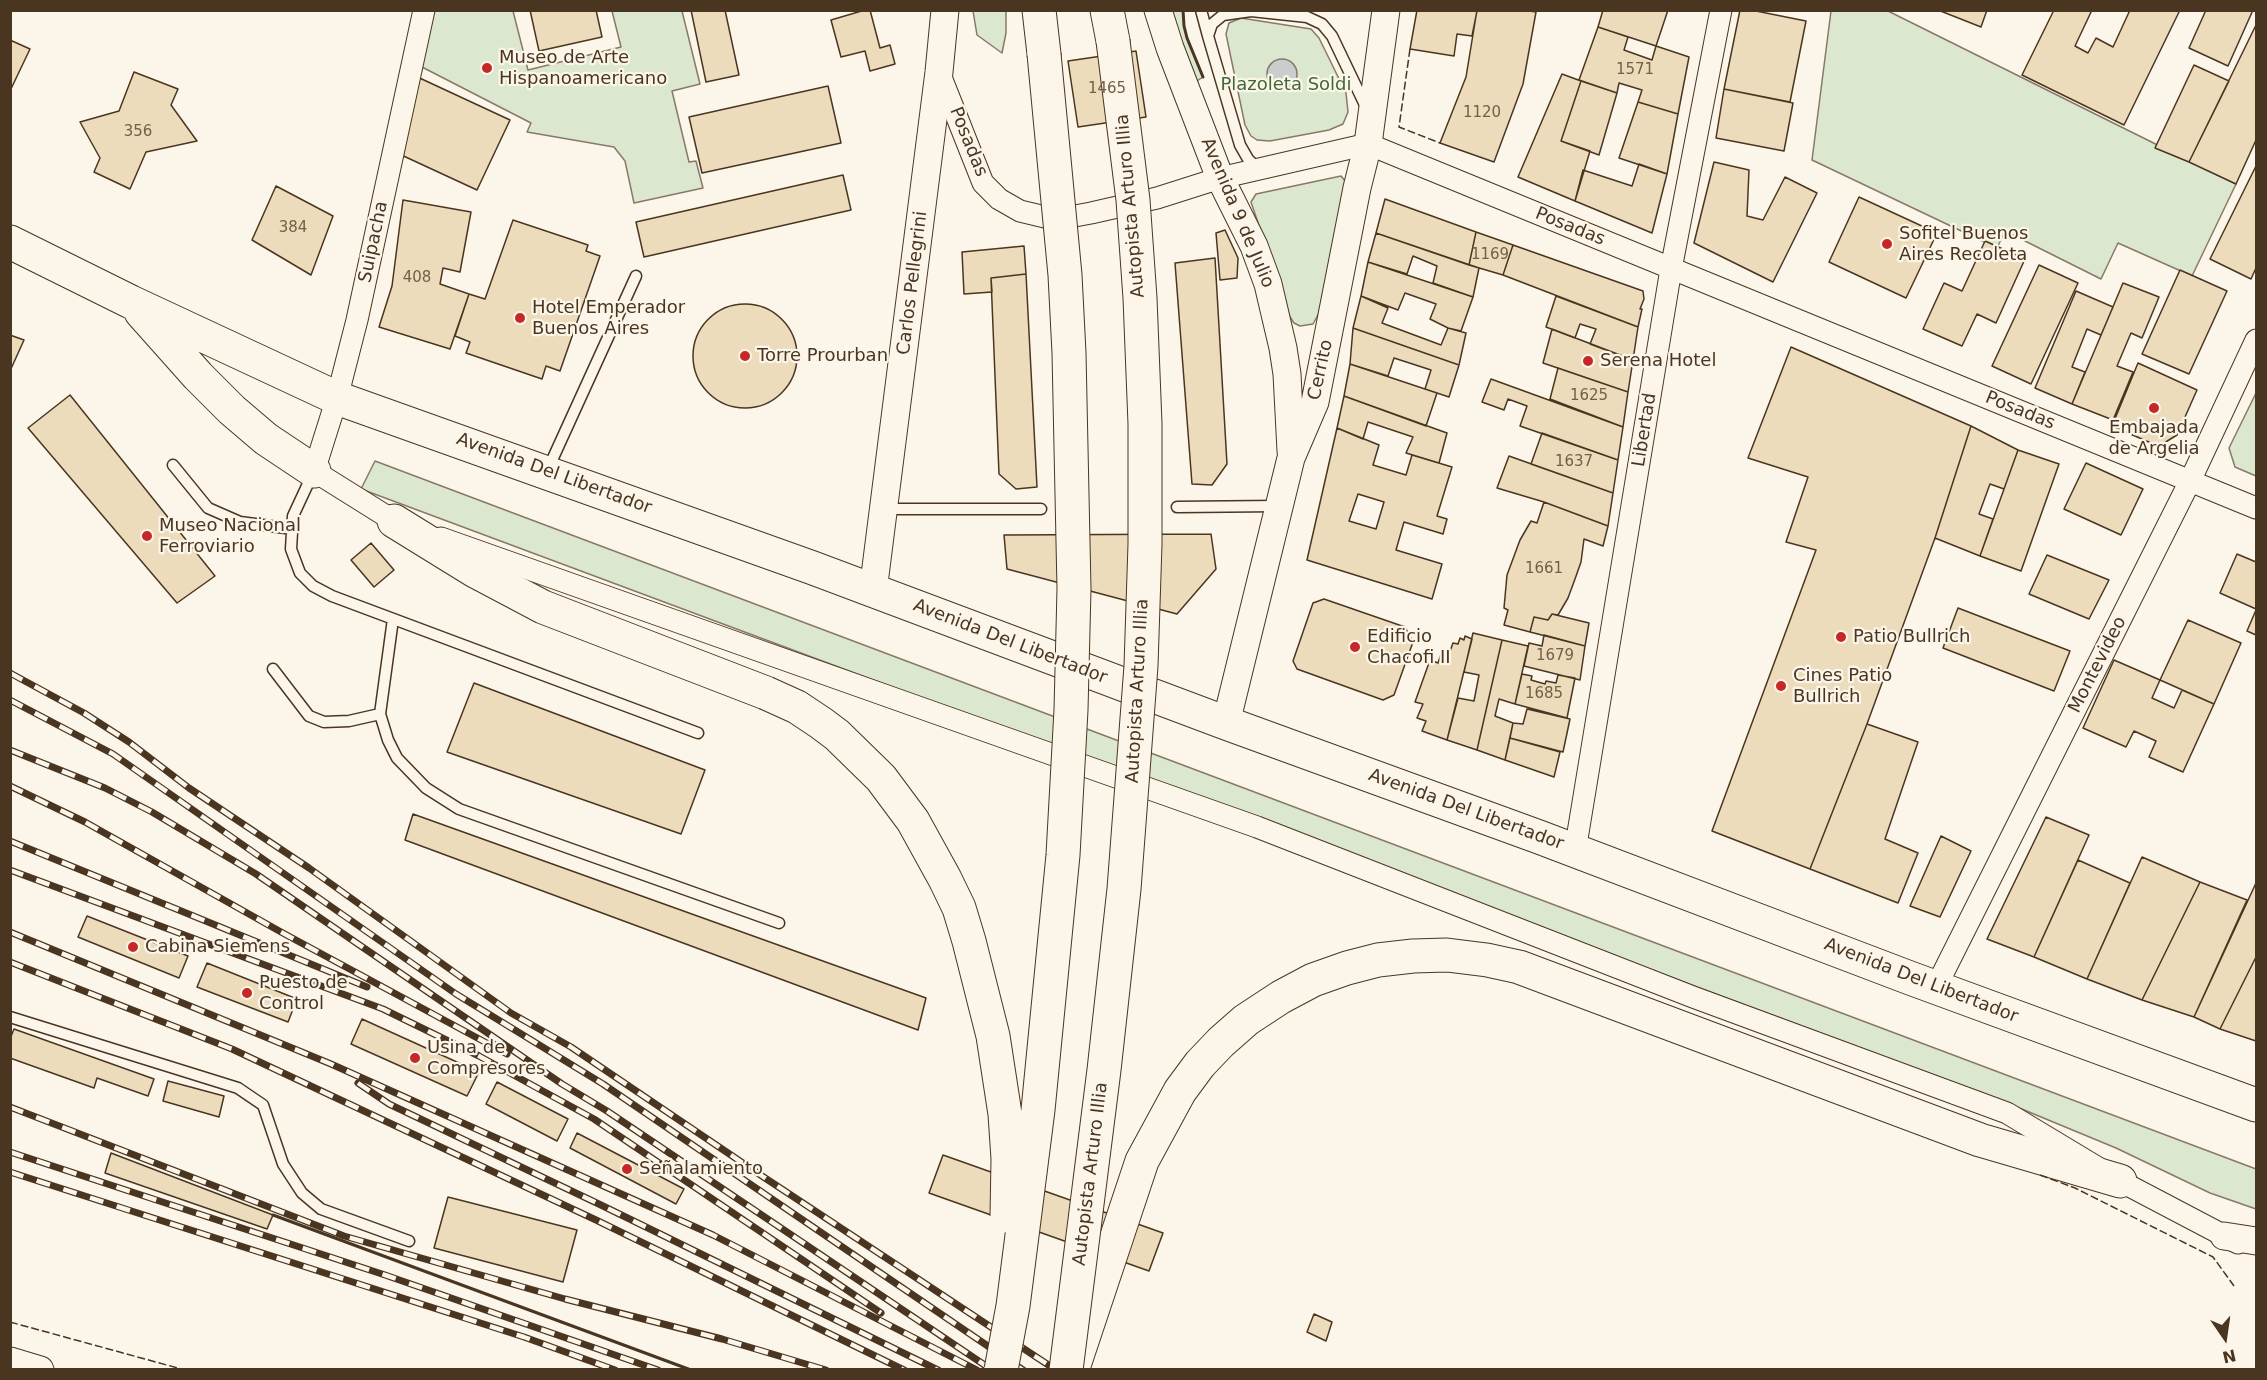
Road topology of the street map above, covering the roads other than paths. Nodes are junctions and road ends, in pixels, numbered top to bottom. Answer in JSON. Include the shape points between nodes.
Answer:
{"nodes":[{"id":1,"x":424,"y":10,"type":"edge"},
{"id":2,"x":945,"y":10,"type":"edge"},
{"id":3,"x":1039,"y":10,"type":"edge"},
{"id":4,"x":1158,"y":10,"type":"edge"},
{"id":5,"x":1201,"y":10,"type":"edge"},
{"id":6,"x":1386,"y":10,"type":"edge"},
{"id":7,"x":1720,"y":10,"type":"edge"},
{"id":8,"x":1110,"y":26,"type":"edge"},
{"id":9,"x":1209,"y":36,"type":"junction"},
{"id":10,"x":939,"y":72,"type":"junction"},
{"id":11,"x":1371,"y":117,"type":"junction"},
{"id":12,"x":1368,"y":144,"type":"junction"},
{"id":13,"x":1258,"y":169,"type":"junction"},
{"id":14,"x":1220,"y":178,"type":"junction"},
{"id":15,"x":10,"y":242,"type":"edge"},
{"id":16,"x":1671,"y":269,"type":"junction"},
{"id":17,"x":636,"y":276,"type":"dead end"},
{"id":18,"x":131,"y":302,"type":"junction"},
{"id":19,"x":2256,"y":340,"type":"edge"},
{"id":20,"x":337,"y":398,"type":"junction"},
{"id":21,"x":1291,"y":458,"type":"junction"},
{"id":22,"x":172,"y":465,"type":"dead end"},
{"id":23,"x":314,"y":471,"type":"junction"},
{"id":24,"x":547,"y":472,"type":"junction"},
{"id":25,"x":2190,"y":481,"type":"junction"},
{"id":26,"x":1279,"y":506,"type":"junction"},
{"id":27,"x":1177,"y":507,"type":"dead end"},
{"id":28,"x":2256,"y":508,"type":"edge"},
{"id":29,"x":884,"y":509,"type":"junction"},
{"id":30,"x":1041,"y":509,"type":"dead end"},
{"id":31,"x":394,"y":521,"type":"junction"},
{"id":32,"x":292,"y":529,"type":"junction"},
{"id":33,"x":873,"y":591,"type":"junction"},
{"id":34,"x":393,"y":619,"type":"junction"},
{"id":35,"x":273,"y":669,"type":"dead end"},
{"id":36,"x":380,"y":714,"type":"junction"},
{"id":37,"x":1226,"y":723,"type":"junction"},
{"id":38,"x":698,"y":733,"type":"dead end"},
{"id":39,"x":1575,"y":850,"type":"junction"},
{"id":40,"x":779,"y":923,"type":"dead end"},
{"id":41,"x":1936,"y":987,"type":"junction"},
{"id":42,"x":10,"y":1017,"type":"edge"},
{"id":43,"x":2256,"y":1105,"type":"edge"},
{"id":44,"x":2120,"y":1181,"type":"junction"},
{"id":45,"x":2224,"y":1236,"type":"junction"},
{"id":46,"x":409,"y":1241,"type":"dead end"},
{"id":47,"x":2256,"y":1241,"type":"edge"},
{"id":48,"x":2256,"y":1251,"type":"edge"},
{"id":49,"x":10,"y":1361,"type":"edge"},
{"id":50,"x":40,"y":1370,"type":"edge"},
{"id":51,"x":1000,"y":1370,"type":"edge"},
{"id":52,"x":1066,"y":1370,"type":"edge"},
{"id":53,"x":1073,"y":1370,"type":"edge"}],
"edges":[{"from":1,"to":20,"type":"street","name":"Suipacha"},
{"from":2,"to":10,"type":"street","name":"Carlos Pellegrini"},
{"from":3,"to":51,"type":"main road","bridge":true,"via":[[1065,263],[1070,352],[1073,633],[1063,855],[1050,998],[1013,1305]]},
{"from":4,"to":14,"type":"street","name":"Avenida 9 de Julio"},
{"from":5,"to":9,"type":"lane"},
{"from":6,"to":11,"type":"street","name":"Cerrito"},
{"from":7,"to":16,"type":"street","name":"Libertad"},
{"from":8,"to":52,"type":"main road","name":"Autopista Arturo Illia","bridge":true,"via":[[1133,200],[1140,298],[1145,424],[1144,578],[1140,689],[1124,889]]},
{"from":9,"to":11,"type":"lane","via":[[1212,24],[1223,15],[1236,12],[1315,20],[1332,36]]},
{"from":9,"to":13,"type":"lane","via":[[1240,145]]},
{"from":10,"to":14,"type":"street","name":"Posadas","via":[[983,183],[999,199],[1020,211],[1045,217],[1075,216],[1157,198]]},
{"from":10,"to":29,"type":"street","name":"Carlos Pellegrini"},
{"from":11,"to":12,"type":"street","name":"Cerrito"},
{"from":12,"to":13,"type":"street","name":"Posadas"},
{"from":12,"to":16,"type":"street","name":"Posadas"},
{"from":12,"to":21,"type":"street","name":"Cerrito","via":[[1316,402]]},
{"from":13,"to":14,"type":"street","name":"Posadas"},
{"from":14,"to":21,"type":"street","name":"Avenida 9 de Julio","via":[[1254,246],[1276,314],[1287,374]]},
{"from":15,"to":18,"type":"main road","name":"Avenida Del Libertador"},
{"from":16,"to":25,"type":"street","name":"Posadas"},
{"from":16,"to":39,"type":"street","name":"Libertad"},
{"from":17,"to":24,"type":"lane"},
{"from":18,"to":20,"type":"main road","name":"Avenida Del Libertador"},
{"from":18,"to":23,"type":"main road","via":[[231,410]]},
{"from":19,"to":25,"type":"street","name":"Montevideo"},
{"from":20,"to":23,"type":"street","name":"Suipacha"},
{"from":20,"to":24,"type":"main road","name":"Avenida Del Libertador"},
{"from":21,"to":26,"type":"street","name":"Cerrito"},
{"from":22,"to":32,"type":"lane","via":[[208,508],[240,522]]},
{"from":23,"to":31,"type":"street"},
{"from":23,"to":32,"type":"lane","via":[[293,516]]},
{"from":24,"to":33,"type":"main road","name":"Avenida Del Libertador"},
{"from":25,"to":28,"type":"street","name":"Posadas"},
{"from":25,"to":41,"type":"street","name":"Montevideo"},
{"from":26,"to":27,"type":"lane"},
{"from":26,"to":37,"type":"street","name":"Cerrito"},
{"from":29,"to":30,"type":"lane"},
{"from":29,"to":33,"type":"street","name":"Carlos Pellegrini"},
{"from":31,"to":44,"type":"street","via":[[1257,827],[1693,997],[2007,1113]]},
{"from":31,"to":51,"type":"main road","bridge":true,"via":[[543,607],[797,707],[837,735],[880,778],[913,821],[959,908],[993,1036],[1008,1159]]},
{"from":32,"to":34,"type":"lane","via":[[291,549],[300,573],[313,586]]},
{"from":33,"to":37,"type":"main road","name":"Avenida Del Libertador"},
{"from":34,"to":36,"type":"lane"},
{"from":34,"to":38,"type":"lane"},
{"from":35,"to":36,"type":"lane","via":[[309,716],[324,723]]},
{"from":36,"to":40,"type":"lane","via":[[397,758],[426,788],[459,809]]},
{"from":37,"to":39,"type":"main road","name":"Avenida Del Libertador"},
{"from":39,"to":41,"type":"main road","name":"Avenida Del Libertador"},
{"from":41,"to":43,"type":"main road","name":"Avenida Del Libertador"},
{"from":42,"to":46,"type":"lane","via":[[238,1088],[263,1105],[283,1164],[302,1193],[321,1209]]},
{"from":44,"to":45,"type":"street"},
{"from":44,"to":53,"type":"main road","via":[[1980,1140],[1519,967],[1447,955],[1358,965],[1313,980],[1246,1020],[1207,1057],[1180,1091],[1142,1161]]},
{"from":45,"to":47,"type":"street"},
{"from":45,"to":48,"type":"street"},
{"from":49,"to":50,"type":"street"}]}
